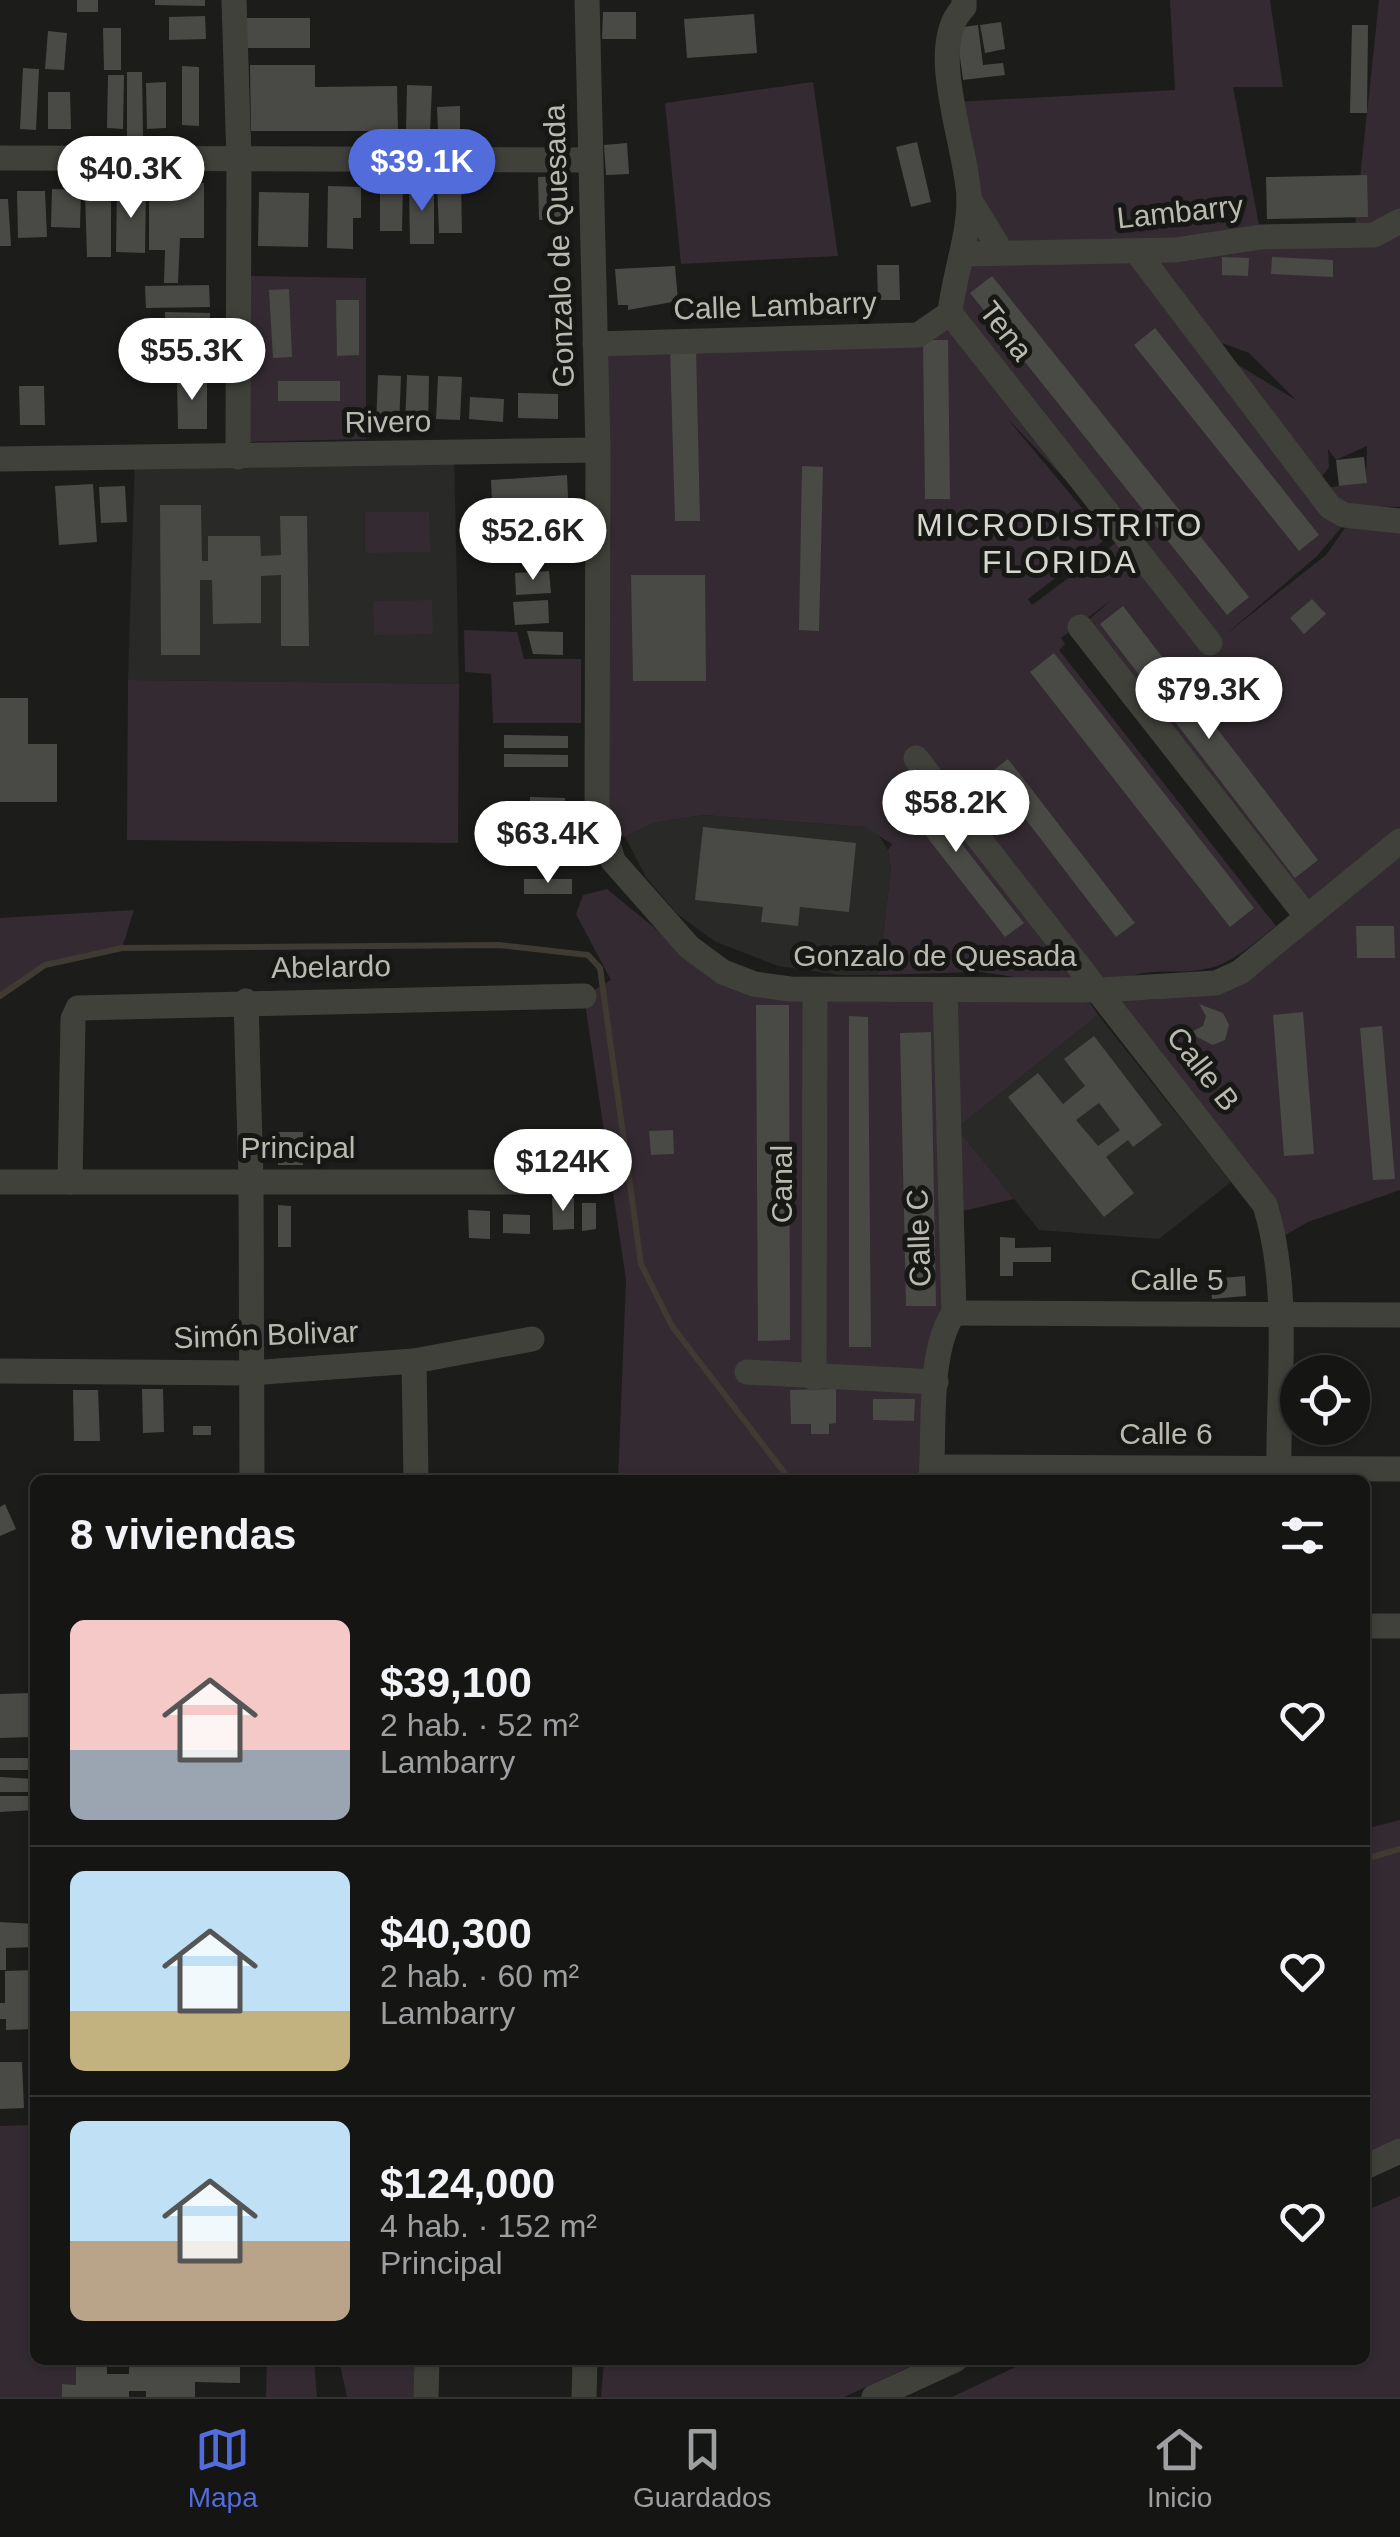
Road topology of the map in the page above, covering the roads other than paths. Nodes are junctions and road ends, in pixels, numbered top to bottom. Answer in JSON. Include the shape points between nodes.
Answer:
{"nodes":[{"id":1,"x":234,"y":0,"type":"edge"},
{"id":2,"x":587,"y":0,"type":"edge"},
{"id":3,"x":964,"y":0,"type":"edge"},
{"id":4,"x":0,"y":158,"type":"edge"},
{"id":5,"x":239,"y":160,"type":"junction"},
{"id":6,"x":588,"y":160,"type":"junction"},
{"id":7,"x":969,"y":199,"type":"junction"},
{"id":8,"x":1400,"y":221,"type":"edge"},
{"id":9,"x":1001,"y":252,"type":"junction"},
{"id":10,"x":1137,"y":252,"type":"junction"},
{"id":11,"x":962,"y":254,"type":"junction"},
{"id":12,"x":950,"y":313,"type":"junction"},
{"id":13,"x":596,"y":344,"type":"junction"},
{"id":14,"x":598,"y":450,"type":"junction"},
{"id":15,"x":238,"y":458,"type":"junction"},
{"id":16,"x":0,"y":459,"type":"edge"},
{"id":17,"x":1400,"y":521,"type":"edge"},
{"id":18,"x":1080,"y":628,"type":"dead end"},
{"id":19,"x":1210,"y":643,"type":"dead end"},
{"id":20,"x":916,"y":758,"type":"dead end"},
{"id":21,"x":1400,"y":840,"type":"edge"},
{"id":22,"x":1307,"y":917,"type":"junction"},
{"id":23,"x":945,"y":990,"type":"junction"},
{"id":24,"x":1101,"y":990,"type":"junction"},
{"id":25,"x":816,"y":991,"type":"junction"},
{"id":26,"x":584,"y":996,"type":"dead end"},
{"id":27,"x":246,"y":1001,"type":"junction"},
{"id":28,"x":252,"y":1180,"type":"junction"},
{"id":29,"x":0,"y":1182,"type":"edge"},
{"id":30,"x":70,"y":1182,"type":"junction"},
{"id":31,"x":595,"y":1182,"type":"dead end"},
{"id":32,"x":954,"y":1313,"type":"junction"},
{"id":33,"x":1280,"y":1313,"type":"junction"},
{"id":34,"x":1400,"y":1315,"type":"edge"},
{"id":35,"x":532,"y":1339,"type":"dead end"},
{"id":36,"x":414,"y":1361,"type":"junction"},
{"id":37,"x":0,"y":1371,"type":"edge"},
{"id":38,"x":747,"y":1372,"type":"dead end"},
{"id":39,"x":250,"y":1373,"type":"junction"},
{"id":40,"x":814,"y":1378,"type":"junction"},
{"id":41,"x":936,"y":1382,"type":"junction"},
{"id":42,"x":1400,"y":1469,"type":"edge"},
{"id":43,"x":1279,"y":1473,"type":"edge"},
{"id":44,"x":932,"y":1474,"type":"edge"},
{"id":45,"x":252,"y":1475,"type":"edge"},
{"id":46,"x":416,"y":1475,"type":"edge"},
{"id":47,"x":1370,"y":1626,"type":"edge"},
{"id":48,"x":1400,"y":1626,"type":"edge"},
{"id":49,"x":1400,"y":2151,"type":"edge"},
{"id":50,"x":1370,"y":2165,"type":"edge"},
{"id":51,"x":427,"y":2365,"type":"edge"},
{"id":52,"x":585,"y":2365,"type":"edge"},
{"id":53,"x":944,"y":2365,"type":"edge"},
{"id":54,"x":426,"y":2397,"type":"edge"},
{"id":55,"x":584,"y":2397,"type":"edge"},
{"id":56,"x":874,"y":2397,"type":"edge"}],
"edges":[{"from":1,"to":5,"type":"street"},
{"from":2,"to":6,"type":"street","name":"Gonzalo de Quesada"},
{"from":3,"to":7,"type":"street","name":"Tena","via":[[948,27],[947,53]]},
{"from":4,"to":5,"type":"street"},
{"from":5,"to":6,"type":"street"},
{"from":5,"to":15,"type":"street"},
{"from":6,"to":13,"type":"street","name":"Gonzalo de Quesada"},
{"from":7,"to":9,"type":"street"},
{"from":7,"to":11,"type":"street","name":"Tena"},
{"from":8,"to":10,"type":"street","name":"Lambarry","via":[[1374,235],[1261,237]]},
{"from":9,"to":10,"type":"street","name":"Lambarry"},
{"from":9,"to":11,"type":"street","name":"Lambarry"},
{"from":10,"to":17,"type":"street","via":[[1330,507],[1344,515]]},
{"from":11,"to":12,"type":"street","name":"Tena"},
{"from":12,"to":13,"type":"street","name":"Calle Lambarry","via":[[918,334]]},
{"from":12,"to":19,"type":"street","name":"Tena"},
{"from":13,"to":14,"type":"street","name":"Gonzalo de Quesada"},
{"from":14,"to":15,"type":"street","name":"Rivero"},
{"from":14,"to":25,"type":"street","name":"Gonzalo de Quesada","via":[[594,762],[597,805],[614,861],[660,918],[724,972],[754,984]]},
{"from":15,"to":16,"type":"street","name":"Rivero"},
{"from":18,"to":22,"type":"street"},
{"from":20,"to":24,"type":"street","name":"Calle B"},
{"from":21,"to":22,"type":"street","name":"Gonzalo de Quesada"},
{"from":22,"to":24,"type":"street","name":"Gonzalo de Quesada","via":[[1240,972],[1216,983]]},
{"from":23,"to":24,"type":"street","name":"Gonzalo de Quesada"},
{"from":23,"to":25,"type":"street","name":"Gonzalo de Quesada"},
{"from":23,"to":32,"type":"street","name":"Calle C"},
{"from":24,"to":33,"type":"street","name":"Calle B","via":[[1265,1204]]},
{"from":25,"to":40,"type":"street","name":"Canal"},
{"from":26,"to":27,"type":"street","name":"Abelardo"},
{"from":27,"to":28,"type":"street"},
{"from":27,"to":30,"type":"street","name":"Abelardo","via":[[78,1008]]},
{"from":28,"to":30,"type":"street","name":"Principal"},
{"from":28,"to":31,"type":"street","name":"Principal"},
{"from":28,"to":39,"type":"street"},
{"from":29,"to":30,"type":"street","name":"Principal"},
{"from":32,"to":33,"type":"street","name":"Calle 5"},
{"from":32,"to":41,"type":"street","name":"Calle C","via":[[945,1325]]},
{"from":33,"to":34,"type":"street","name":"Calle 5"},
{"from":33,"to":43,"type":"street","name":"Calle B"},
{"from":35,"to":36,"type":"street","name":"Simón Bolivar"},
{"from":36,"to":39,"type":"street","name":"Simón Bolivar"},
{"from":36,"to":46,"type":"street"},
{"from":37,"to":39,"type":"street","name":"Simón Bolivar"},
{"from":38,"to":40,"type":"street"},
{"from":39,"to":45,"type":"street"},
{"from":40,"to":41,"type":"street"},
{"from":41,"to":44,"type":"street","name":"Calle C"},
{"from":42,"to":43,"type":"street","name":"Calle 6"},
{"from":43,"to":44,"type":"street","name":"Calle 6"},
{"from":47,"to":48,"type":"street"},
{"from":49,"to":50,"type":"street"},
{"from":51,"to":54,"type":"street"},
{"from":52,"to":55,"type":"street"},
{"from":53,"to":56,"type":"street"}]}
